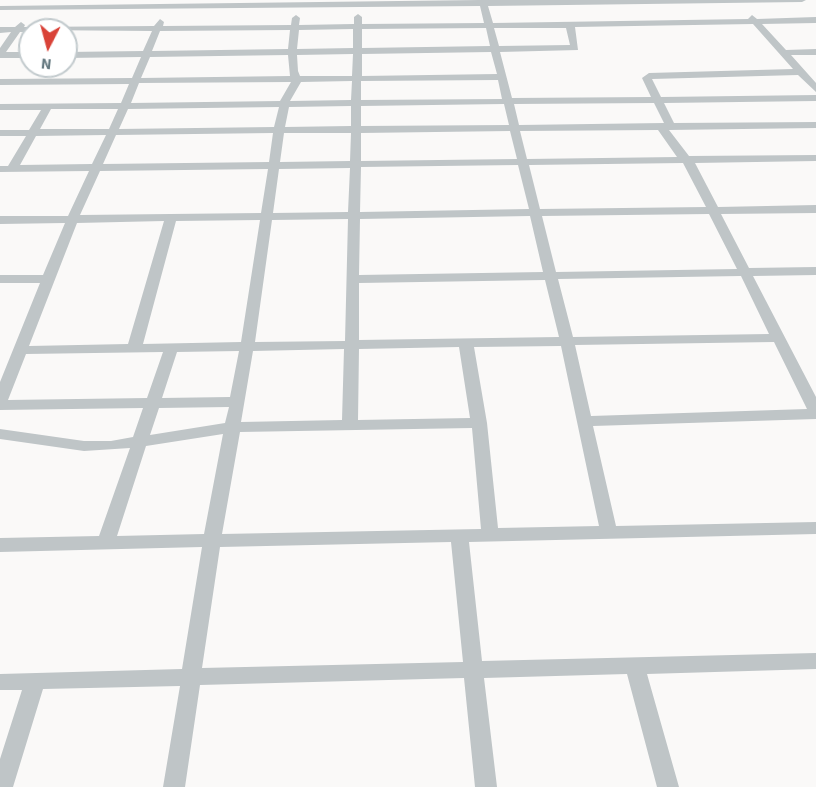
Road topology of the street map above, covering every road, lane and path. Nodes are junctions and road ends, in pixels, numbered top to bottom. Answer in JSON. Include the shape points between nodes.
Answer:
{"nodes":[{"id":1,"x":738,"y":0,"type":"edge"},
{"id":2,"x":802,"y":0,"type":"edge"},
{"id":3,"x":607,"y":1,"type":"edge"},
{"id":4,"x":358,"y":2,"type":"edge"},
{"id":5,"x":483,"y":2,"type":"edge"},
{"id":6,"x":169,"y":3,"type":"edge"},
{"id":7,"x":298,"y":3,"type":"edge"},
{"id":8,"x":547,"y":3,"type":"junction"},
{"id":9,"x":36,"y":4,"type":"edge"},
{"id":10,"x":0,"y":8,"type":"edge"},
{"id":11,"x":643,"y":13,"type":"junction"},
{"id":12,"x":26,"y":18,"type":"edge"},
{"id":13,"x":816,"y":21,"type":"edge"},
{"id":14,"x":756,"y":23,"type":"junction"},
{"id":15,"x":488,"y":26,"type":"junction"},
{"id":16,"x":555,"y":26,"type":"junction"},
{"id":17,"x":570,"y":26,"type":"junction"},
{"id":18,"x":294,"y":27,"type":"junction"},
{"id":19,"x":358,"y":27,"type":"junction"},
{"id":20,"x":157,"y":28,"type":"junction"},
{"id":21,"x":78,"y":29,"type":"edge"},
{"id":22,"x":0,"y":30,"type":"edge"},
{"id":23,"x":18,"y":30,"type":"joint"},
{"id":24,"x":495,"y":49,"type":"junction"},
{"id":25,"x":357,"y":51,"type":"junction"},
{"id":26,"x":292,"y":52,"type":"junction"},
{"id":27,"x":816,"y":52,"type":"edge"},
{"id":28,"x":784,"y":53,"type":"junction"},
{"id":29,"x":146,"y":54,"type":"junction"},
{"id":30,"x":0,"y":55,"type":"edge"},
{"id":31,"x":18,"y":55,"type":"edge"},
{"id":32,"x":78,"y":55,"type":"edge"},
{"id":33,"x":801,"y":72,"type":"junction"},
{"id":34,"x":503,"y":77,"type":"junction"},
{"id":35,"x":297,"y":79,"type":"junction"},
{"id":36,"x":357,"y":79,"type":"junction"},
{"id":37,"x":190,"y":80,"type":"junction"},
{"id":38,"x":136,"y":81,"type":"junction"},
{"id":39,"x":0,"y":82,"type":"edge"},
{"id":40,"x":814,"y":85,"type":"edge"},
{"id":41,"x":816,"y":98,"type":"edge"},
{"id":42,"x":657,"y":100,"type":"junction"},
{"id":43,"x":508,"y":102,"type":"junction"},
{"id":44,"x":357,"y":103,"type":"junction"},
{"id":45,"x":284,"y":104,"type":"junction"},
{"id":46,"x":125,"y":105,"type":"junction"},
{"id":47,"x":48,"y":106,"type":"junction"},
{"id":48,"x":0,"y":107,"type":"edge"},
{"id":49,"x":816,"y":124,"type":"edge"},
{"id":50,"x":667,"y":127,"type":"junction"},
{"id":51,"x":514,"y":128,"type":"junction"},
{"id":52,"x":356,"y":129,"type":"junction"},
{"id":53,"x":279,"y":130,"type":"junction"},
{"id":54,"x":112,"y":132,"type":"junction"},
{"id":55,"x":0,"y":133,"type":"edge"},
{"id":56,"x":33,"y":133,"type":"junction"},
{"id":57,"x":816,"y":158,"type":"edge"},
{"id":58,"x":688,"y":161,"type":"junction"},
{"id":59,"x":522,"y":163,"type":"junction"},
{"id":60,"x":356,"y":165,"type":"junction"},
{"id":61,"x":273,"y":166,"type":"junction"},
{"id":62,"x":96,"y":168,"type":"junction"},
{"id":63,"x":6,"y":169,"type":"edge"},
{"id":64,"x":816,"y":209,"type":"edge"},
{"id":65,"x":713,"y":210,"type":"junction"},
{"id":66,"x":535,"y":212,"type":"junction"},
{"id":67,"x":354,"y":215,"type":"junction"},
{"id":68,"x":267,"y":216,"type":"junction"},
{"id":69,"x":171,"y":217,"type":"junction"},
{"id":70,"x":72,"y":219,"type":"junction"},
{"id":71,"x":0,"y":220,"type":"edge"},
{"id":72,"x":816,"y":271,"type":"edge"},
{"id":73,"x":744,"y":272,"type":"junction"},
{"id":74,"x":550,"y":275,"type":"junction"},
{"id":75,"x":0,"y":279,"type":"edge"},
{"id":76,"x":50,"y":279,"type":"junction"},
{"id":77,"x":354,"y":279,"type":"junction"},
{"id":78,"x":778,"y":338,"type":"junction"},
{"id":79,"x":567,"y":342,"type":"junction"},
{"id":80,"x":466,"y":344,"type":"junction"},
{"id":81,"x":352,"y":346,"type":"junction"},
{"id":82,"x":247,"y":347,"type":"junction"},
{"id":83,"x":171,"y":348,"type":"junction"},
{"id":84,"x":134,"y":349,"type":"junction"},
{"id":85,"x":21,"y":350,"type":"junction"},
{"id":86,"x":154,"y":402,"type":"junction"},
{"id":87,"x":238,"y":402,"type":"junction"},
{"id":88,"x":0,"y":403,"type":"edge"},
{"id":89,"x":816,"y":413,"type":"edge"},
{"id":90,"x":585,"y":421,"type":"junction"},
{"id":91,"x":479,"y":423,"type":"junction"},
{"id":92,"x":350,"y":425,"type":"junction"},
{"id":93,"x":234,"y":427,"type":"junction"},
{"id":94,"x":0,"y":434,"type":"edge"},
{"id":95,"x":140,"y":443,"type":"junction"},
{"id":96,"x":816,"y":528,"type":"edge"},
{"id":97,"x":609,"y":532,"type":"junction"},
{"id":98,"x":490,"y":533,"type":"junction"},
{"id":99,"x":459,"y":534,"type":"junction"},
{"id":100,"x":212,"y":541,"type":"junction"},
{"id":101,"x":106,"y":543,"type":"junction"},
{"id":102,"x":0,"y":545,"type":"edge"},
{"id":103,"x":816,"y":661,"type":"edge"},
{"id":104,"x":635,"y":665,"type":"junction"},
{"id":105,"x":474,"y":669,"type":"junction"},
{"id":106,"x":191,"y":678,"type":"junction"},
{"id":107,"x":34,"y":681,"type":"junction"},
{"id":108,"x":0,"y":682,"type":"edge"},
{"id":109,"x":2,"y":787,"type":"edge"},
{"id":110,"x":174,"y":787,"type":"edge"},
{"id":111,"x":486,"y":787,"type":"edge"},
{"id":112,"x":668,"y":787,"type":"edge"}],
"edges":[{"from":1,"to":2,"type":"street"},
{"from":1,"to":11,"type":"street"},
{"from":1,"to":14,"type":"street"},
{"from":3,"to":8,"type":"street"},
{"from":3,"to":11,"type":"street"},
{"from":4,"to":5,"type":"street"},
{"from":4,"to":7,"type":"street"},
{"from":4,"to":19,"type":"street"},
{"from":5,"to":8,"type":"street"},
{"from":5,"to":15,"type":"street"},
{"from":6,"to":7,"type":"street"},
{"from":6,"to":9,"type":"street"},
{"from":6,"to":20,"type":"street"},
{"from":7,"to":18,"type":"street"},
{"from":8,"to":16,"type":"street"},
{"from":9,"to":10,"type":"street"},
{"from":9,"to":12,"type":"street"},
{"from":11,"to":14,"type":"street"},
{"from":11,"to":17,"type":"street"},
{"from":13,"to":14,"type":"street"},
{"from":14,"to":28,"type":"street"},
{"from":15,"to":16,"type":"street"},
{"from":15,"to":19,"type":"street"},
{"from":15,"to":24,"type":"street"},
{"from":16,"to":17,"type":"street"},
{"from":17,"to":24,"type":"street","via":[[575,48]]},
{"from":18,"to":19,"type":"street"},
{"from":18,"to":20,"type":"street"},
{"from":18,"to":26,"type":"street"},
{"from":19,"to":25,"type":"street"},
{"from":20,"to":21,"type":"street"},
{"from":20,"to":29,"type":"street"},
{"from":22,"to":23,"type":"street"},
{"from":23,"to":30,"type":"street"},
{"from":24,"to":25,"type":"street"},
{"from":24,"to":34,"type":"street"},
{"from":25,"to":26,"type":"street"},
{"from":25,"to":36,"type":"street"},
{"from":26,"to":35,"type":"street"},
{"from":26,"to":37,"type":"street"},
{"from":27,"to":28,"type":"street"},
{"from":28,"to":33,"type":"street"},
{"from":29,"to":32,"type":"street"},
{"from":29,"to":37,"type":"street"},
{"from":29,"to":38,"type":"street"},
{"from":30,"to":31,"type":"street"},
{"from":33,"to":40,"type":"street"},
{"from":33,"to":42,"type":"street","via":[[649,76]]},
{"from":34,"to":36,"type":"street"},
{"from":34,"to":43,"type":"street"},
{"from":35,"to":36,"type":"street"},
{"from":35,"to":37,"type":"street"},
{"from":35,"to":45,"type":"street"},
{"from":36,"to":44,"type":"street"},
{"from":37,"to":38,"type":"street"},
{"from":37,"to":45,"type":"street"},
{"from":37,"to":46,"type":"street"},
{"from":38,"to":39,"type":"street"},
{"from":38,"to":46,"type":"street"},
{"from":41,"to":42,"type":"street"},
{"from":42,"to":43,"type":"street"},
{"from":42,"to":50,"type":"street"},
{"from":43,"to":44,"type":"street"},
{"from":43,"to":51,"type":"street"},
{"from":44,"to":45,"type":"street"},
{"from":44,"to":52,"type":"street"},
{"from":45,"to":53,"type":"street"},
{"from":46,"to":47,"type":"street"},
{"from":46,"to":54,"type":"street"},
{"from":47,"to":48,"type":"street"},
{"from":47,"to":56,"type":"street"},
{"from":49,"to":50,"type":"street"},
{"from":50,"to":51,"type":"street"},
{"from":50,"to":58,"type":"street","via":[[675,148]]},
{"from":51,"to":52,"type":"street"},
{"from":51,"to":59,"type":"street"},
{"from":52,"to":53,"type":"street"},
{"from":52,"to":60,"type":"street"},
{"from":53,"to":54,"type":"street"},
{"from":53,"to":61,"type":"street"},
{"from":54,"to":56,"type":"street"},
{"from":54,"to":62,"type":"street"},
{"from":55,"to":56,"type":"street"},
{"from":56,"to":63,"type":"street"},
{"from":57,"to":58,"type":"street"},
{"from":58,"to":59,"type":"street"},
{"from":58,"to":65,"type":"street"},
{"from":59,"to":60,"type":"street"},
{"from":59,"to":66,"type":"street"},
{"from":60,"to":61,"type":"street"},
{"from":60,"to":67,"type":"street"},
{"from":61,"to":62,"type":"street"},
{"from":61,"to":68,"type":"street"},
{"from":62,"to":63,"type":"street"},
{"from":62,"to":70,"type":"street"},
{"from":64,"to":65,"type":"street"},
{"from":65,"to":66,"type":"street"},
{"from":65,"to":73,"type":"street"},
{"from":66,"to":67,"type":"street"},
{"from":66,"to":74,"type":"street"},
{"from":67,"to":68,"type":"street"},
{"from":67,"to":77,"type":"street"},
{"from":68,"to":69,"type":"street"},
{"from":68,"to":82,"type":"street"},
{"from":69,"to":70,"type":"street"},
{"from":69,"to":84,"type":"street"},
{"from":70,"to":71,"type":"street"},
{"from":70,"to":76,"type":"street"},
{"from":72,"to":73,"type":"street"},
{"from":73,"to":74,"type":"street"},
{"from":73,"to":78,"type":"street"},
{"from":74,"to":77,"type":"street"},
{"from":74,"to":79,"type":"street"},
{"from":75,"to":76,"type":"street"},
{"from":76,"to":85,"type":"street"},
{"from":77,"to":81,"type":"street"},
{"from":78,"to":79,"type":"street"},
{"from":78,"to":89,"type":"street"},
{"from":79,"to":80,"type":"street"},
{"from":79,"to":90,"type":"street"},
{"from":80,"to":81,"type":"street"},
{"from":80,"to":91,"type":"street"},
{"from":81,"to":82,"type":"street"},
{"from":81,"to":92,"type":"street"},
{"from":82,"to":83,"type":"street"},
{"from":82,"to":87,"type":"street"},
{"from":83,"to":84,"type":"street"},
{"from":83,"to":86,"type":"street"},
{"from":84,"to":85,"type":"street"},
{"from":85,"to":88,"type":"street"},
{"from":86,"to":87,"type":"street"},
{"from":86,"to":88,"type":"street"},
{"from":86,"to":95,"type":"street"},
{"from":87,"to":93,"type":"street"},
{"from":89,"to":90,"type":"street"},
{"from":90,"to":97,"type":"street"},
{"from":91,"to":92,"type":"street"},
{"from":91,"to":98,"type":"street"},
{"from":92,"to":93,"type":"street"},
{"from":93,"to":95,"type":"street"},
{"from":93,"to":100,"type":"street"},
{"from":94,"to":95,"type":"street","via":[[84,446]]},
{"from":95,"to":101,"type":"street"},
{"from":96,"to":97,"type":"street"},
{"from":97,"to":98,"type":"street"},
{"from":98,"to":99,"type":"street"},
{"from":99,"to":100,"type":"street"},
{"from":99,"to":105,"type":"street"},
{"from":100,"to":101,"type":"street"},
{"from":100,"to":106,"type":"street"},
{"from":101,"to":102,"type":"street"},
{"from":103,"to":104,"type":"street"},
{"from":104,"to":105,"type":"street"},
{"from":104,"to":112,"type":"street"},
{"from":105,"to":106,"type":"street"},
{"from":105,"to":111,"type":"street"},
{"from":106,"to":107,"type":"street"},
{"from":106,"to":110,"type":"street"},
{"from":107,"to":108,"type":"street"},
{"from":107,"to":109,"type":"street"}]}
